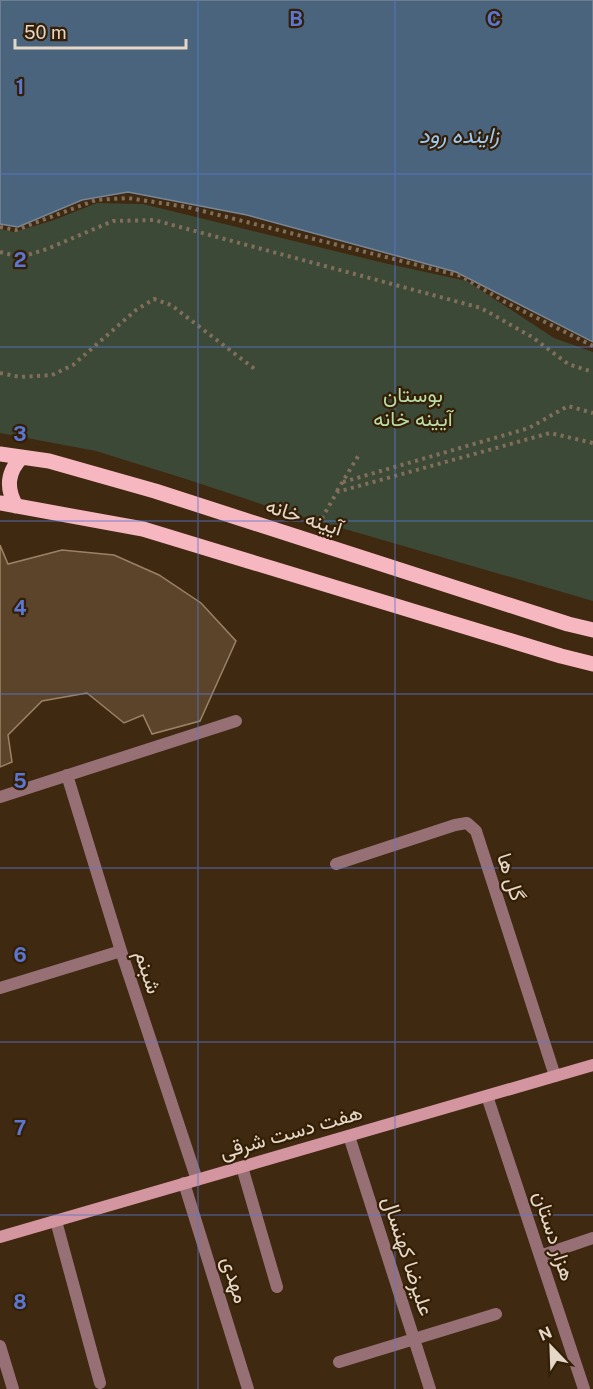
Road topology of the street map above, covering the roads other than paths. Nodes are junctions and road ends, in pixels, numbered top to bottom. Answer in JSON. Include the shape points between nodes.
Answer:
{"nodes":[{"id":1,"x":0,"y":454,"type":"edge"},
{"id":2,"x":22,"y":457,"type":"junction"},
{"id":3,"x":0,"y":503,"type":"edge"},
{"id":4,"x":16,"y":506,"type":"junction"},
{"id":5,"x":593,"y":630,"type":"edge"},
{"id":6,"x":593,"y":664,"type":"edge"},
{"id":7,"x":236,"y":722,"type":"dead end"},
{"id":8,"x":67,"y":776,"type":"junction"},
{"id":9,"x":0,"y":797,"type":"edge"},
{"id":10,"x":336,"y":864,"type":"dead end"},
{"id":11,"x":121,"y":951,"type":"junction"},
{"id":12,"x":0,"y":988,"type":"edge"},
{"id":13,"x":593,"y":1065,"type":"edge"},
{"id":14,"x":555,"y":1076,"type":"junction"},
{"id":15,"x":487,"y":1096,"type":"junction"},
{"id":16,"x":349,"y":1136,"type":"junction"},
{"id":17,"x":242,"y":1167,"type":"junction"},
{"id":18,"x":190,"y":1182,"type":"junction"},
{"id":19,"x":56,"y":1221,"type":"junction"},
{"id":20,"x":0,"y":1237,"type":"edge"},
{"id":21,"x":593,"y":1238,"type":"edge"},
{"id":22,"x":540,"y":1256,"type":"junction"},
{"id":23,"x":277,"y":1287,"type":"dead end"},
{"id":24,"x":496,"y":1314,"type":"dead end"},
{"id":25,"x":414,"y":1340,"type":"junction"},
{"id":26,"x":0,"y":1346,"type":"edge"},
{"id":27,"x":339,"y":1362,"type":"dead end"},
{"id":28,"x":100,"y":1383,"type":"dead end"},
{"id":29,"x":13,"y":1389,"type":"edge"},
{"id":30,"x":248,"y":1389,"type":"edge"},
{"id":31,"x":430,"y":1389,"type":"edge"},
{"id":32,"x":584,"y":1389,"type":"edge"}],
"edges":[{"from":1,"to":2,"type":"main road","name":"آیینه خانه"},
{"from":2,"to":4,"type":"main road","via":[[9,480]]},
{"from":2,"to":5,"type":"main road","name":"آیینه خانه","via":[[155,491]]},
{"from":3,"to":4,"type":"main road"},
{"from":4,"to":6,"type":"main road","via":[[143,529]]},
{"from":7,"to":8,"type":"street"},
{"from":8,"to":9,"type":"street"},
{"from":8,"to":11,"type":"street","name":"شبنم"},
{"from":10,"to":14,"type":"street","name":"گل ها","via":[[455,825],[467,823],[476,831]]},
{"from":11,"to":12,"type":"street"},
{"from":11,"to":18,"type":"street","name":"شبنم"},
{"from":13,"to":14,"type":"street","name":"هفت دست شرقی"},
{"from":14,"to":15,"type":"street","name":"هفت دست شرقی"},
{"from":15,"to":16,"type":"street","name":"هفت دست شرقی"},
{"from":15,"to":22,"type":"street","name":"هزار دستان"},
{"from":16,"to":17,"type":"street","name":"هفت دست شرقی"},
{"from":16,"to":25,"type":"street","name":"علیرضا کهنسال"},
{"from":17,"to":18,"type":"street","name":"هفت دست شرقی"},
{"from":17,"to":23,"type":"street"},
{"from":18,"to":19,"type":"street","name":"هفت دست شرقی"},
{"from":18,"to":30,"type":"street","name":"مهدی"},
{"from":19,"to":20,"type":"street","name":"هفت دست شرقی"},
{"from":19,"to":28,"type":"street"},
{"from":21,"to":22,"type":"street"},
{"from":22,"to":32,"type":"street","name":"هزار دستان"},
{"from":24,"to":25,"type":"street"},
{"from":25,"to":27,"type":"street"},
{"from":25,"to":31,"type":"street","name":"علیرضا کهنسال"},
{"from":26,"to":29,"type":"street"}]}
